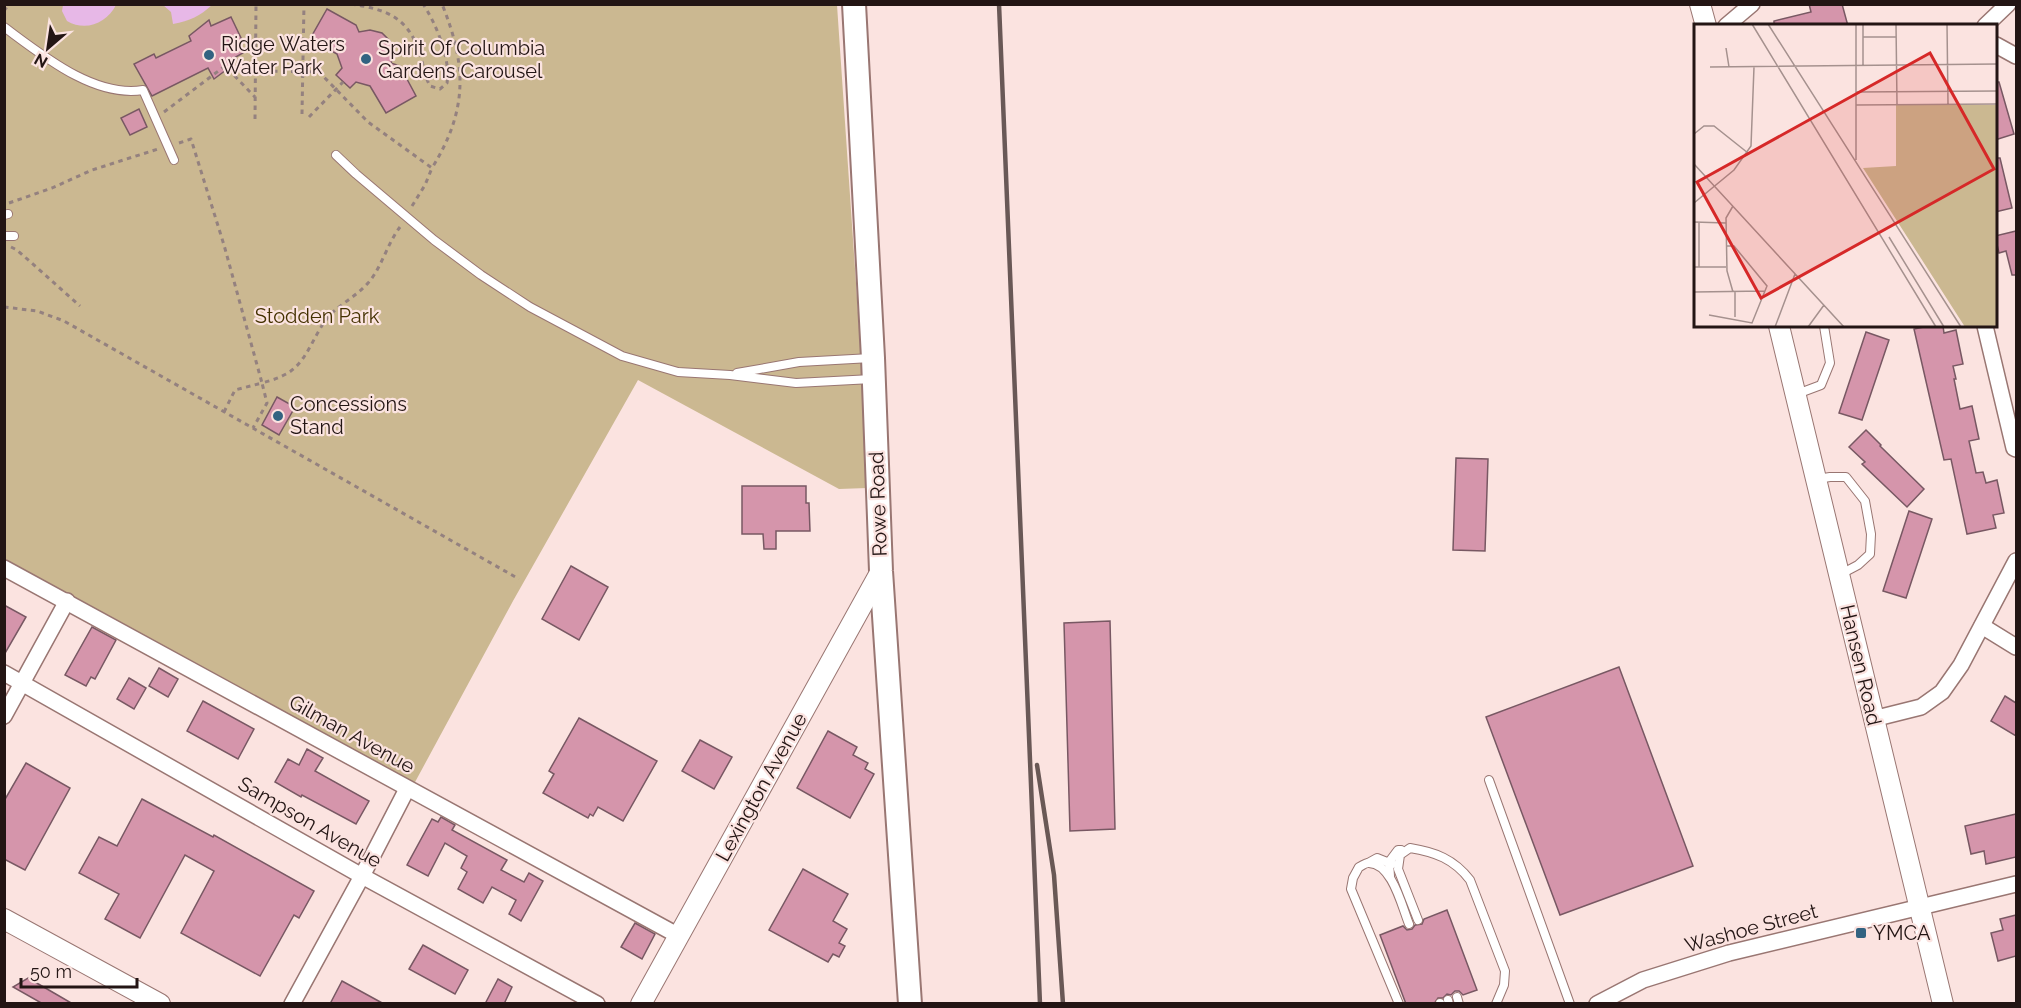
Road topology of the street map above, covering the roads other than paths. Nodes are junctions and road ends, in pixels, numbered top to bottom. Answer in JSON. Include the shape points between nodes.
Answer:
{"nodes":[{"id":1,"x":854,"y":4,"type":"edge"},
{"id":2,"x":1700,"y":4,"type":"edge"},
{"id":3,"x":1752,"y":4,"type":"edge"},
{"id":4,"x":2008,"y":4,"type":"edge"},
{"id":5,"x":1705,"y":24,"type":"edge"},
{"id":6,"x":1728,"y":24,"type":"edge"},
{"id":7,"x":1987,"y":24,"type":"edge"},
{"id":8,"x":4,"y":27,"type":"edge"},
{"id":9,"x":1997,"y":46,"type":"edge"},
{"id":10,"x":2016,"y":56,"type":"edge"},
{"id":11,"x":336,"y":155,"type":"dead end"},
{"id":12,"x":174,"y":160,"type":"dead end"},
{"id":13,"x":4,"y":236,"type":"edge"},
{"id":14,"x":14,"y":236,"type":"dead end"},
{"id":15,"x":1779,"y":327,"type":"edge"},
{"id":16,"x":1824,"y":327,"type":"edge"},
{"id":17,"x":1985,"y":327,"type":"edge"},
{"id":18,"x":873,"y":368,"type":"junction"},
{"id":19,"x":730,"y":375,"type":"junction"},
{"id":20,"x":1796,"y":395,"type":"junction"},
{"id":21,"x":2016,"y":449,"type":"edge"},
{"id":22,"x":1816,"y":479,"type":"junction"},
{"id":23,"x":2016,"y":561,"type":"edge"},
{"id":24,"x":4,"y":568,"type":"edge"},
{"id":25,"x":881,"y":571,"type":"junction"},
{"id":26,"x":1839,"y":575,"type":"junction"},
{"id":27,"x":67,"y":601,"type":"junction"},
{"id":28,"x":1982,"y":626,"type":"junction"},
{"id":29,"x":2016,"y":647,"type":"edge"},
{"id":30,"x":4,"y":673,"type":"edge"},
{"id":31,"x":22,"y":682,"type":"junction"},
{"id":32,"x":4,"y":716,"type":"edge"},
{"id":33,"x":1873,"y":718,"type":"junction"},
{"id":34,"x":1490,"y":780,"type":"dead end"},
{"id":35,"x":407,"y":789,"type":"junction"},
{"id":36,"x":1410,"y":848,"type":"junction"},
{"id":37,"x":1389,"y":862,"type":"junction"},
{"id":38,"x":1368,"y":863,"type":"junction"},
{"id":39,"x":1398,"y":869,"type":"junction"},
{"id":40,"x":362,"y":876,"type":"junction"},
{"id":41,"x":1390,"y":876,"type":"junction"},
{"id":42,"x":2016,"y":884,"type":"edge"},
{"id":43,"x":1921,"y":908,"type":"junction"},
{"id":44,"x":4,"y":919,"type":"edge"},
{"id":45,"x":1418,"y":920,"type":"dead end"},
{"id":46,"x":1409,"y":924,"type":"dead end"},
{"id":47,"x":679,"y":936,"type":"junction"},
{"id":48,"x":160,"y":1004,"type":"edge"},
{"id":49,"x":292,"y":1004,"type":"edge"},
{"id":50,"x":597,"y":1004,"type":"edge"},
{"id":51,"x":641,"y":1004,"type":"edge"},
{"id":52,"x":910,"y":1004,"type":"edge"},
{"id":53,"x":1399,"y":1004,"type":"edge"},
{"id":54,"x":1496,"y":1004,"type":"edge"},
{"id":55,"x":1570,"y":1004,"type":"edge"},
{"id":56,"x":1597,"y":1004,"type":"edge"},
{"id":57,"x":1943,"y":1004,"type":"edge"}],
"edges":[{"from":1,"to":18,"type":"main road","name":"Rowe Road"},
{"from":2,"to":5,"type":"street"},
{"from":3,"to":6,"type":"street"},
{"from":4,"to":7,"type":"street"},
{"from":8,"to":12,"type":"lane","via":[[77,76],[127,93],[143,90]]},
{"from":9,"to":10,"type":"street"},
{"from":11,"to":19,"type":"lane","via":[[434,240],[530,307],[631,359],[678,372]]},
{"from":13,"to":14,"type":"lane"},
{"from":15,"to":20,"type":"street","name":"Hansen Road"},
{"from":16,"to":20,"type":"lane","via":[[1830,363],[1821,385]]},
{"from":17,"to":21,"type":"street"},
{"from":18,"to":19,"type":"lane","via":[[792,363]]},
{"from":18,"to":19,"type":"lane","via":[[796,383]]},
{"from":18,"to":25,"type":"main road","name":"Rowe Road"},
{"from":20,"to":22,"type":"street","name":"Hansen Road"},
{"from":22,"to":26,"type":"street","name":"Hansen Road"},
{"from":22,"to":26,"type":"lane","via":[[1846,477],[1864,501],[1871,534],[1870,555]]},
{"from":23,"to":28,"type":"street"},
{"from":24,"to":27,"type":"street","name":"Gilman Avenue"},
{"from":25,"to":47,"type":"street","name":"Lexington Avenue"},
{"from":25,"to":52,"type":"main road","name":"Rowe Road"},
{"from":26,"to":33,"type":"street","name":"Hansen Road"},
{"from":27,"to":31,"type":"street"},
{"from":27,"to":35,"type":"street","name":"Gilman Avenue"},
{"from":28,"to":29,"type":"street"},
{"from":28,"to":33,"type":"street","via":[[1942,692],[1921,707]]},
{"from":30,"to":31,"type":"street","name":"Sampson Avenue"},
{"from":31,"to":32,"type":"street"},
{"from":31,"to":40,"type":"street","name":"Sampson Avenue"},
{"from":33,"to":43,"type":"street","name":"Hansen Road"},
{"from":34,"to":55,"type":"lane"},
{"from":35,"to":40,"type":"street"},
{"from":35,"to":47,"type":"street","name":"Gilman Avenue"},
{"from":36,"to":37,"type":"lane","via":[[1398,850]]},
{"from":36,"to":39,"type":"lane","via":[[1400,855]]},
{"from":36,"to":54,"type":"lane","via":[[1444,856],[1470,880],[1505,971]]},
{"from":37,"to":38,"type":"lane","via":[[1377,858]]},
{"from":37,"to":39,"type":"lane"},
{"from":37,"to":41,"type":"lane"},
{"from":38,"to":41,"type":"lane","via":[[1382,867]]},
{"from":38,"to":53,"type":"lane","via":[[1359,867],[1351,889]]},
{"from":39,"to":45,"type":"lane"},
{"from":40,"to":49,"type":"street"},
{"from":40,"to":50,"type":"street","name":"Sampson Avenue"},
{"from":41,"to":46,"type":"lane"},
{"from":42,"to":43,"type":"street","name":"Washoe Street"},
{"from":43,"to":56,"type":"street","name":"Washoe Street","via":[[1729,953],[1643,980]]},
{"from":43,"to":57,"type":"street","name":"Hansen Road"},
{"from":44,"to":48,"type":"street"},
{"from":47,"to":51,"type":"street","name":"Lexington Avenue"}]}
